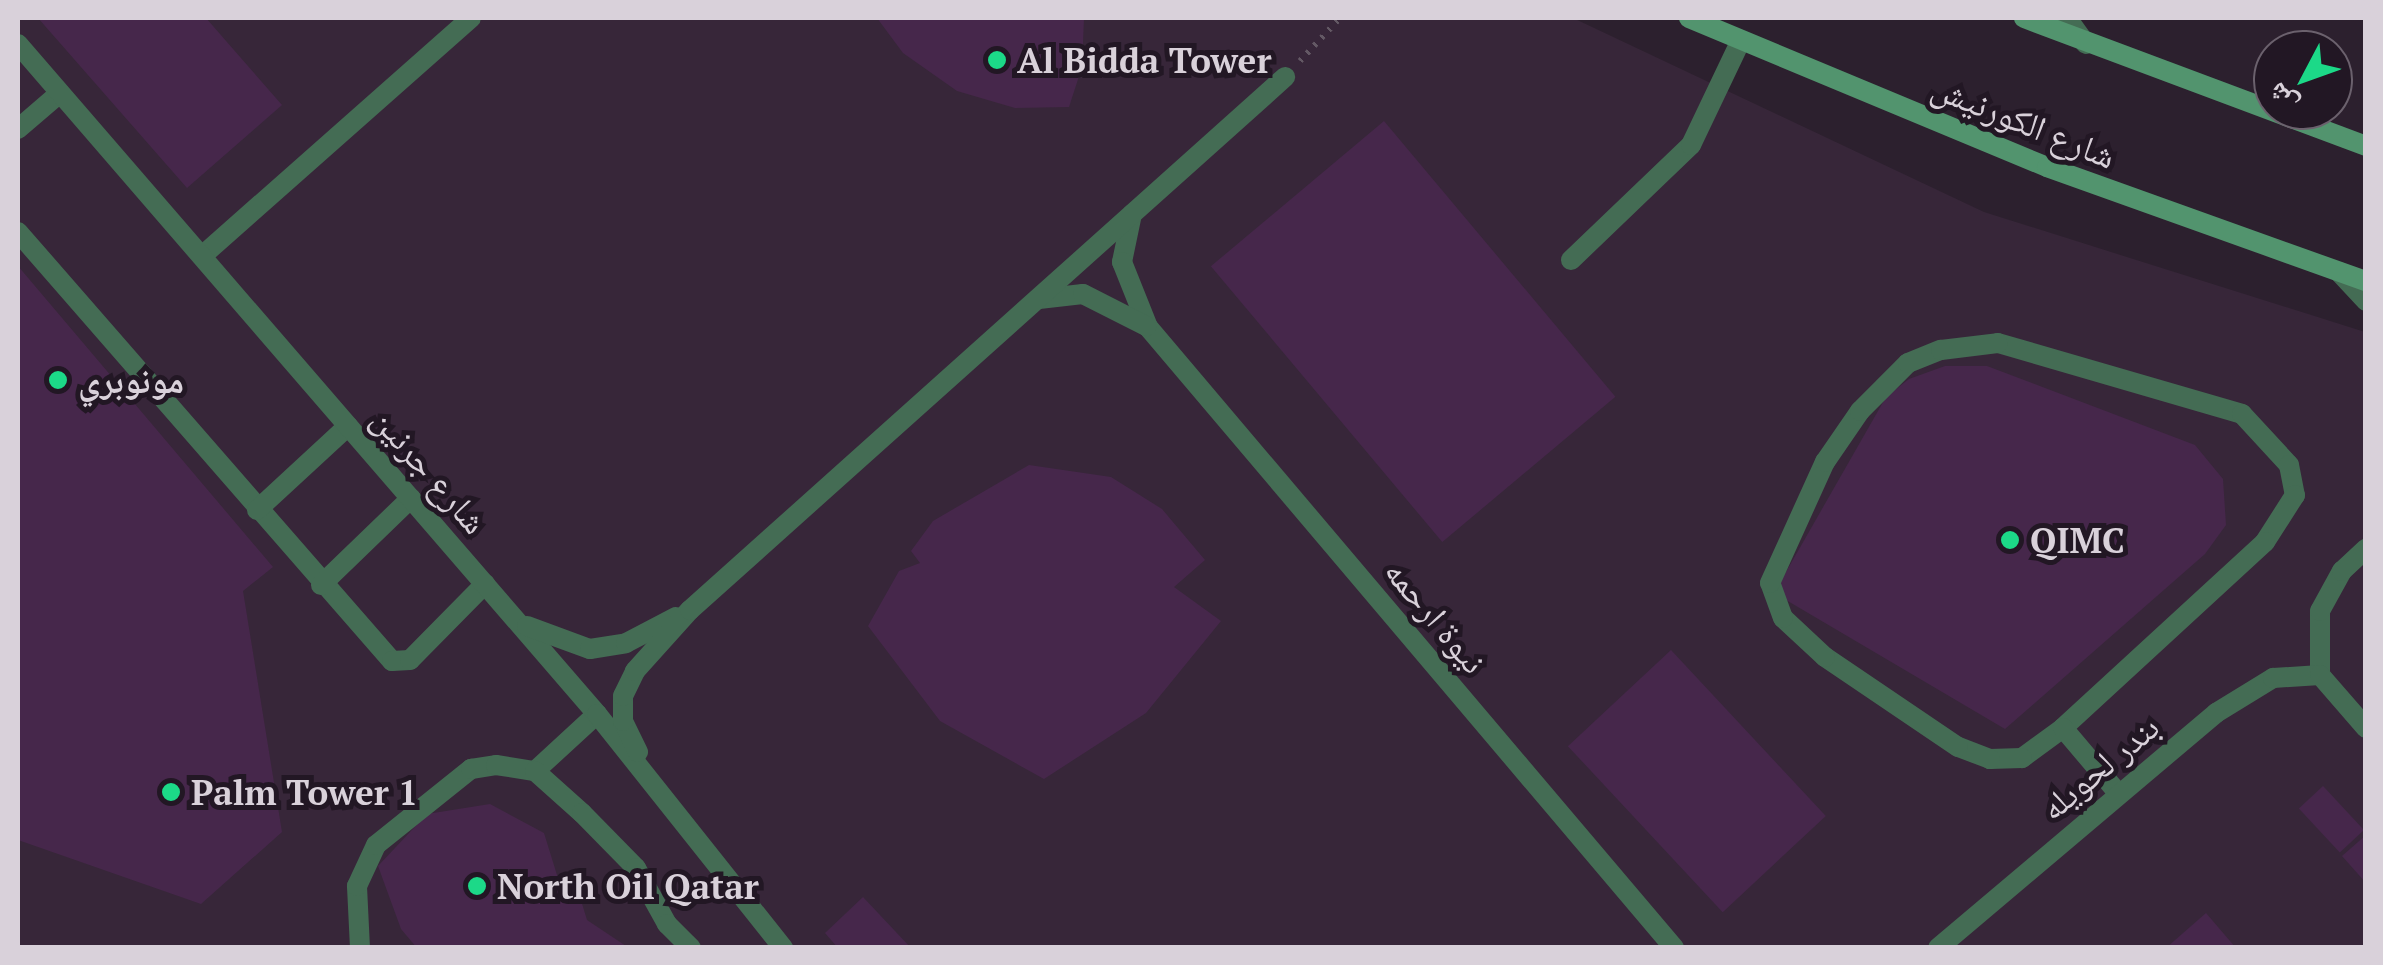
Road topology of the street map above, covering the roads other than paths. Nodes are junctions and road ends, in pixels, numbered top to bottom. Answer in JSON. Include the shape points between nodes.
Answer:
{"nodes":[{"id":1,"x":472,"y":18,"type":"edge"},
{"id":2,"x":1690,"y":18,"type":"edge"},
{"id":3,"x":2024,"y":18,"type":"edge"},
{"id":4,"x":2067,"y":18,"type":"edge"},
{"id":5,"x":1741,"y":40,"type":"junction"},
{"id":6,"x":18,"y":44,"type":"edge"},
{"id":7,"x":2086,"y":44,"type":"junction"},
{"id":8,"x":1285,"y":77,"type":"road end"},
{"id":9,"x":60,"y":92,"type":"junction"},
{"id":10,"x":18,"y":129,"type":"edge"},
{"id":11,"x":2366,"y":146,"type":"edge"},
{"id":12,"x":1132,"y":213,"type":"junction"},
{"id":13,"x":18,"y":232,"type":"edge"},
{"id":14,"x":202,"y":256,"type":"junction"},
{"id":15,"x":1571,"y":260,"type":"dead end"},
{"id":16,"x":2339,"y":272,"type":"junction"},
{"id":17,"x":2366,"y":281,"type":"edge"},
{"id":18,"x":1036,"y":300,"type":"junction"},
{"id":19,"x":2366,"y":301,"type":"edge"},
{"id":20,"x":1148,"y":327,"type":"junction"},
{"id":21,"x":348,"y":426,"type":"junction"},
{"id":22,"x":411,"y":498,"type":"junction"},
{"id":23,"x":257,"y":510,"type":"junction"},
{"id":24,"x":2366,"y":549,"type":"edge"},
{"id":25,"x":485,"y":584,"type":"junction"},
{"id":26,"x":321,"y":585,"type":"junction"},
{"id":27,"x":690,"y":610,"type":"junction"},
{"id":28,"x":516,"y":621,"type":"junction"},
{"id":29,"x":2320,"y":675,"type":"junction"},
{"id":30,"x":597,"y":714,"type":"junction"},
{"id":31,"x":2064,"y":728,"type":"junction"},
{"id":32,"x":2366,"y":728,"type":"edge"},
{"id":33,"x":534,"y":770,"type":"junction"},
{"id":34,"x":648,"y":774,"type":"junction"},
{"id":35,"x":2117,"y":792,"type":"junction"},
{"id":36,"x":360,"y":948,"type":"edge"},
{"id":37,"x":691,"y":948,"type":"edge"},
{"id":38,"x":783,"y":948,"type":"edge"},
{"id":39,"x":1674,"y":948,"type":"edge"},
{"id":40,"x":1938,"y":948,"type":"edge"}],
"edges":[{"from":1,"to":14,"type":"street"},
{"from":2,"to":5,"type":"main road","name":"شارع الكورنيش"},
{"from":3,"to":7,"type":"main road"},
{"from":4,"to":7,"type":"street"},
{"from":5,"to":15,"type":"street","via":[[1691,145]]},
{"from":5,"to":16,"type":"main road","name":"شارع الكورنيش","via":[[2047,167]]},
{"from":6,"to":9,"type":"street","name":"شارع جرنين"},
{"from":7,"to":11,"type":"main road"},
{"from":8,"to":12,"type":"street"},
{"from":9,"to":10,"type":"street"},
{"from":9,"to":14,"type":"street","name":"شارع جرنين"},
{"from":12,"to":18,"type":"street"},
{"from":12,"to":20,"type":"street","name":"نيوة ارحمه","via":[[1122,262]]},
{"from":13,"to":23,"type":"street"},
{"from":14,"to":21,"type":"street","name":"شارع جرنين"},
{"from":16,"to":17,"type":"main road","name":"شارع الكورنيش"},
{"from":16,"to":19,"type":"street","name":"شارع الكورنيش"},
{"from":18,"to":20,"type":"street","name":"نيوة ارحمه","via":[[1083,294]]},
{"from":18,"to":27,"type":"street"},
{"from":20,"to":39,"type":"street","name":"نيوة ارحمه"},
{"from":21,"to":22,"type":"street","name":"شارع جرنين"},
{"from":21,"to":23,"type":"street"},
{"from":22,"to":25,"type":"street","name":"شارع جرنين"},
{"from":22,"to":26,"type":"street"},
{"from":23,"to":26,"type":"street"},
{"from":24,"to":29,"type":"street","via":[[2342,570],[2320,611]]},
{"from":25,"to":26,"type":"street","via":[[400,663]]},
{"from":25,"to":28,"type":"street","name":"شارع جرنين"},
{"from":27,"to":28,"type":"street","via":[[626,643],[590,650]]},
{"from":27,"to":34,"type":"street","via":[[635,671],[622,696],[623,721]]},
{"from":28,"to":30,"type":"street","name":"شارع جرنين"},
{"from":29,"to":32,"type":"street"},
{"from":29,"to":35,"type":"street","name":"بندر لحويله","via":[[2273,678],[2251,690]]},
{"from":30,"to":33,"type":"street"},
{"from":30,"to":34,"type":"street","name":"شارع جرنين"},
{"from":31,"to":31,"type":"street","via":[[2022,758],[1990,759],[1958,747],[1825,657],[1773,600],[1772,569],[1825,462],[1860,411],[1908,363],[1926,355],[1998,343],[2202,399],[2242,414],[2289,465],[2295,494],[2285,519]]},
{"from":31,"to":35,"type":"street"},
{"from":33,"to":36,"type":"street","via":[[470,769],[399,820],[376,845],[357,886]]},
{"from":33,"to":37,"type":"street","via":[[620,848],[667,924]]},
{"from":34,"to":38,"type":"street","name":"شارع جرنين"},
{"from":35,"to":40,"type":"street","name":"بندر لحويله"}]}
